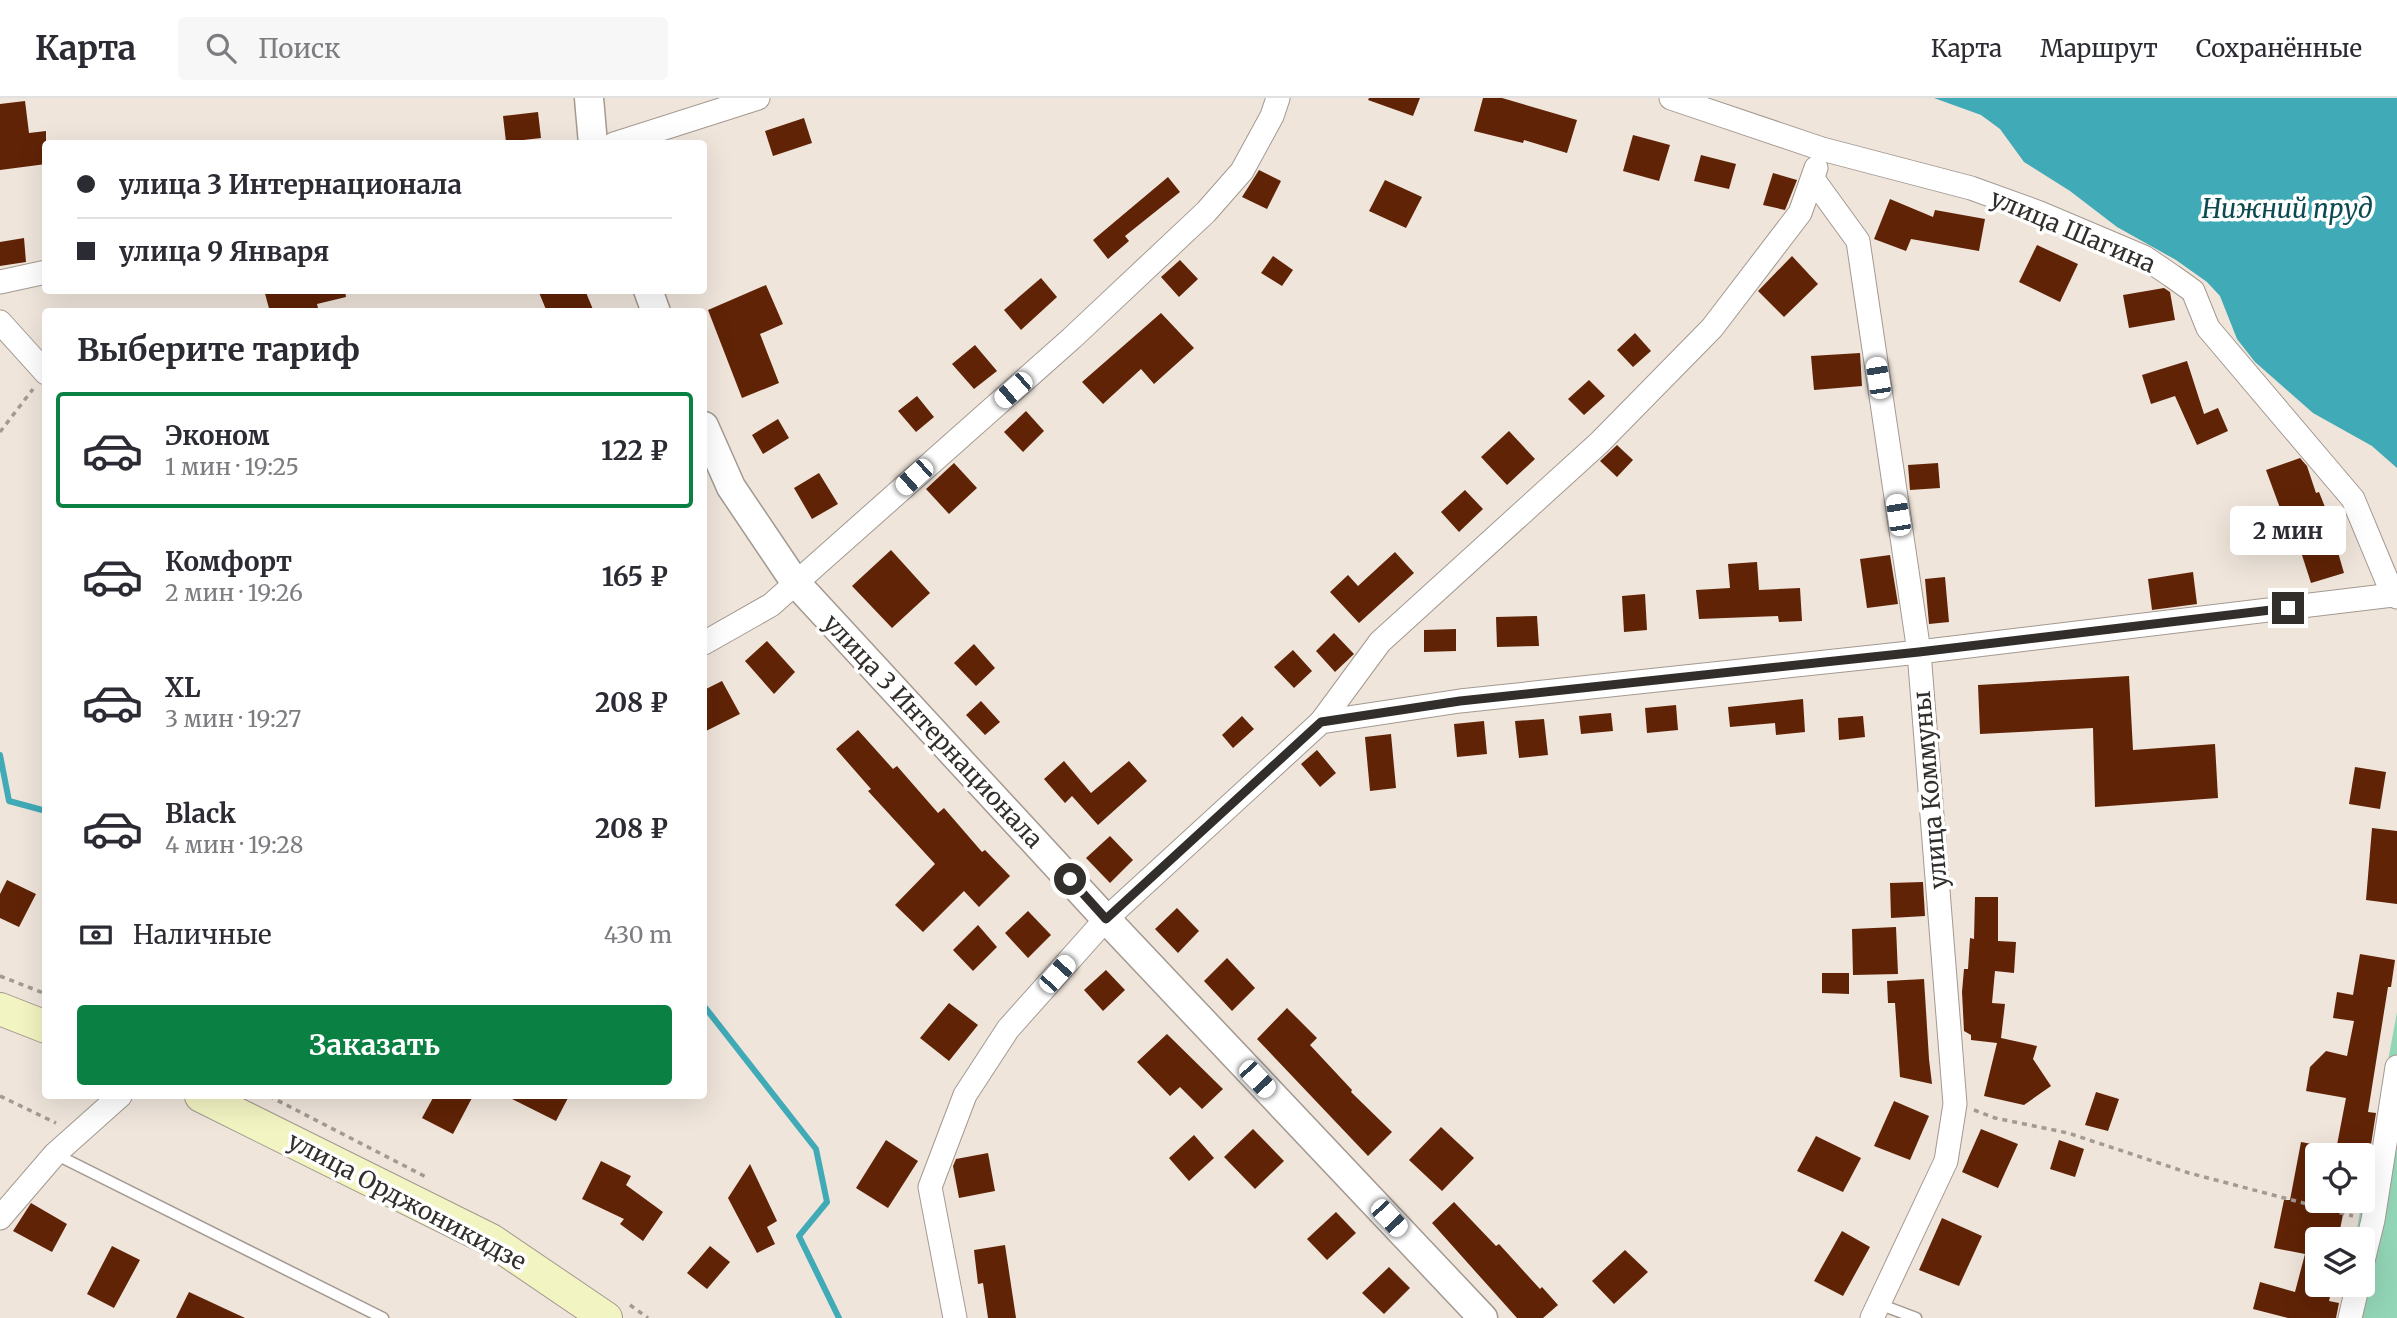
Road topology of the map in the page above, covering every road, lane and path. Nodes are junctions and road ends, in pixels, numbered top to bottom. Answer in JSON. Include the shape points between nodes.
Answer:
{"nodes":[{"id":1,"x":589,"y":98,"type":"edge"},
{"id":2,"x":758,"y":98,"type":"edge"},
{"id":3,"x":1278,"y":98,"type":"edge"},
{"id":4,"x":1671,"y":98,"type":"edge"},
{"id":5,"x":593,"y":140,"type":"edge"},
{"id":6,"x":627,"y":140,"type":"edge"},
{"id":7,"x":1822,"y":149,"type":"junction"},
{"id":8,"x":1813,"y":179,"type":"junction"},
{"id":9,"x":42,"y":273,"type":"edge"},
{"id":10,"x":0,"y":282,"type":"edge"},
{"id":11,"x":0,"y":322,"type":"edge"},
{"id":12,"x":42,"y":370,"type":"edge"},
{"id":13,"x":42,"y":377,"type":"edge"},
{"id":14,"x":0,"y":432,"type":"edge"},
{"id":15,"x":707,"y":433,"type":"edge"},
{"id":16,"x":795,"y":582,"type":"junction"},
{"id":17,"x":2395,"y":596,"type":"edge"},
{"id":18,"x":707,"y":641,"type":"edge"},
{"id":19,"x":1919,"y":652,"type":"junction"},
{"id":20,"x":1321,"y":722,"type":"junction"},
{"id":21,"x":1106,"y":919,"type":"junction"},
{"id":22,"x":0,"y":976,"type":"edge"},
{"id":23,"x":42,"y":992,"type":"edge"},
{"id":24,"x":0,"y":1009,"type":"edge"},
{"id":25,"x":42,"y":1025,"type":"edge"},
{"id":26,"x":2397,"y":1068,"type":"edge"},
{"id":27,"x":0,"y":1096,"type":"edge"},
{"id":28,"x":116,"y":1099,"type":"edge"},
{"id":29,"x":207,"y":1099,"type":"edge"},
{"id":30,"x":1955,"y":1104,"type":"junction"},
{"id":31,"x":78,"y":1132,"type":"junction"},
{"id":32,"x":55,"y":1154,"type":"junction"},
{"id":33,"x":0,"y":1218,"type":"edge"},
{"id":34,"x":2373,"y":1220,"type":"junction"},
{"id":35,"x":2371,"y":1227,"type":"edge"},
{"id":36,"x":2355,"y":1297,"type":"edge"},
{"id":37,"x":1875,"y":1311,"type":"edge"},
{"id":38,"x":383,"y":1318,"type":"edge"},
{"id":39,"x":606,"y":1318,"type":"edge"},
{"id":40,"x":955,"y":1318,"type":"edge"},
{"id":41,"x":1483,"y":1318,"type":"edge"},
{"id":42,"x":1916,"y":1318,"type":"edge"},
{"id":43,"x":2350,"y":1318,"type":"edge"}],
"edges":[{"from":1,"to":5,"type":"street"},
{"from":2,"to":6,"type":"street"},
{"from":3,"to":16,"type":"street","via":[[1242,171],[1206,212],[1072,338]]},
{"from":4,"to":7,"type":"street","name":"улица Шагина"},
{"from":7,"to":8,"type":"street"},
{"from":7,"to":17,"type":"street","name":"улица Шагина","via":[[1971,188],[2040,213],[2144,257],[2193,291],[2208,328],[2353,499]]},
{"from":8,"to":19,"type":"street","name":"улица Коммуны","via":[[1858,241]]},
{"from":8,"to":20,"type":"street","via":[[1800,213],[1712,328],[1600,443],[1380,642]]},
{"from":9,"to":10,"type":"street"},
{"from":11,"to":12,"type":"street"},
{"from":13,"to":14,"type":"path"},
{"from":15,"to":16,"type":"street","name":"улица 3 Интернационала","via":[[730,487]]},
{"from":16,"to":18,"type":"street","via":[[771,605]]},
{"from":16,"to":21,"type":"street","name":"улица 3 Интернационала"},
{"from":17,"to":19,"type":"street"},
{"from":19,"to":20,"type":"street","via":[[1460,701]]},
{"from":19,"to":30,"type":"street","name":"улица Коммуны"},
{"from":20,"to":21,"type":"street"},
{"from":21,"to":40,"type":"street","via":[[1008,1029],[965,1095],[929,1187]]},
{"from":21,"to":41,"type":"street","name":"улица 3 Интернационала"},
{"from":22,"to":23,"type":"path"},
{"from":24,"to":25,"type":"main road"},
{"from":26,"to":34,"type":"street"},
{"from":27,"to":31,"type":"path"},
{"from":28,"to":31,"type":"street"},
{"from":29,"to":39,"type":"main road","name":"улица Орджоникидзе","via":[[491,1240]]},
{"from":30,"to":34,"type":"path","via":[[1995,1118],[2068,1132],[2189,1173]]},
{"from":30,"to":37,"type":"street","name":"улица Коммуны","via":[[1946,1161]]},
{"from":31,"to":32,"type":"street"},
{"from":32,"to":33,"type":"street"},
{"from":32,"to":38,"type":"lane"},
{"from":34,"to":35,"type":"street"},
{"from":36,"to":43,"type":"street"},
{"from":37,"to":42,"type":"lane"}]}
